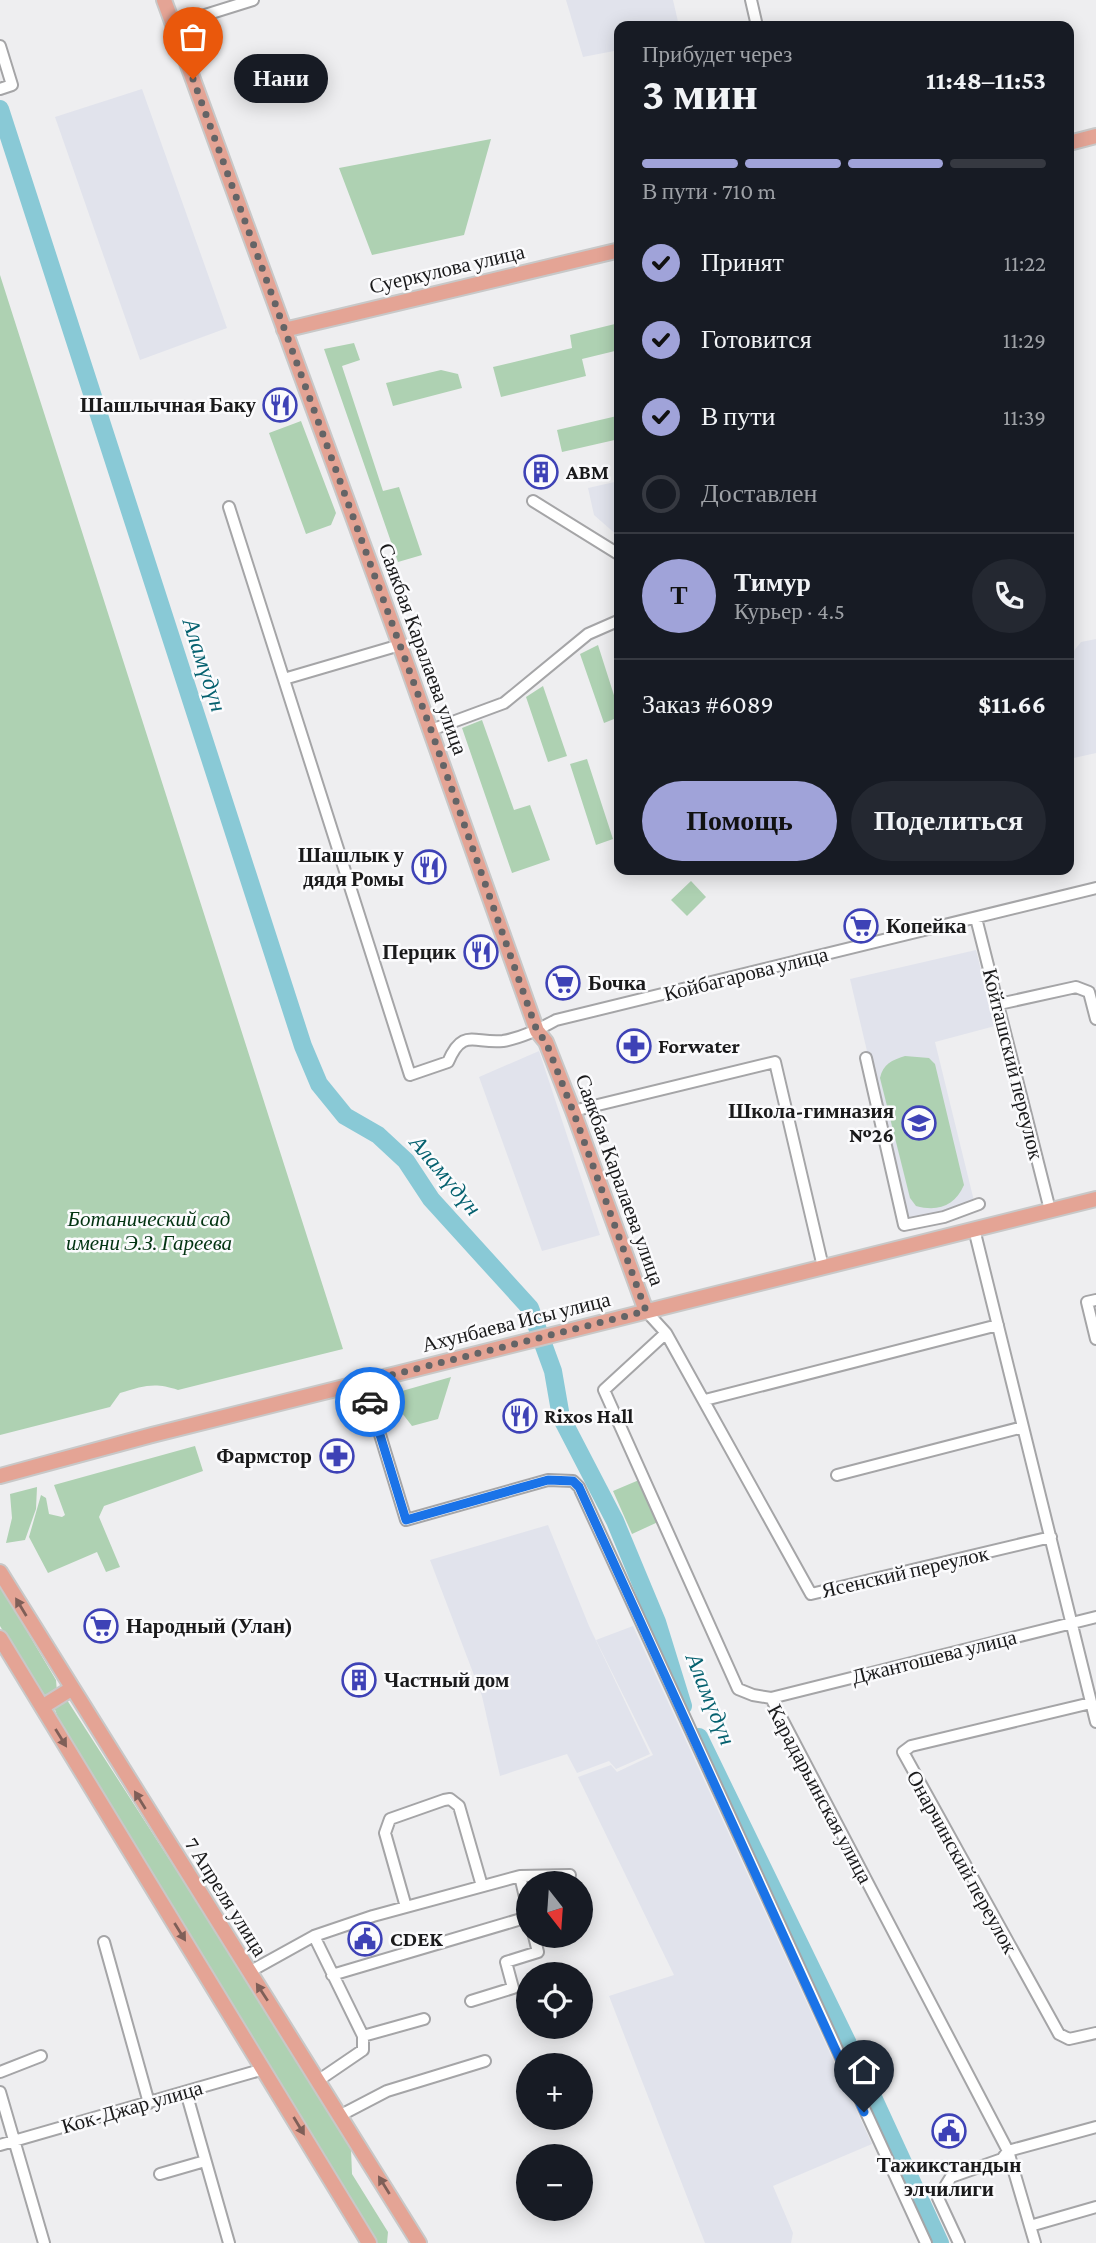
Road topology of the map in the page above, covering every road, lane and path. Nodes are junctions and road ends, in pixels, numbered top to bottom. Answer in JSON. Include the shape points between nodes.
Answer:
{"nodes":[{"id":1,"x":164,"y":0,"type":"edge"},
{"id":2,"x":254,"y":0,"type":"edge"},
{"id":3,"x":751,"y":0,"type":"edge"},
{"id":4,"x":756,"y":21,"type":"edge"},
{"id":5,"x":173,"y":25,"type":"junction"},
{"id":6,"x":0,"y":46,"type":"edge"},
{"id":7,"x":5,"y":88,"type":"edge"},
{"id":8,"x":1096,"y":136,"type":"edge"},
{"id":9,"x":1074,"y":142,"type":"edge"},
{"id":10,"x":614,"y":251,"type":"edge"},
{"id":11,"x":284,"y":330,"type":"junction"},
{"id":12,"x":533,"y":501,"type":"dead end"},
{"id":13,"x":229,"y":507,"type":"dead end"},
{"id":14,"x":614,"y":551,"type":"edge"},
{"id":15,"x":614,"y":623,"type":"edge"},
{"id":16,"x":400,"y":645,"type":"junction"},
{"id":17,"x":284,"y":679,"type":"junction"},
{"id":18,"x":431,"y":730,"type":"junction"},
{"id":19,"x":1096,"y":888,"type":"edge"},
{"id":20,"x":976,"y":918,"type":"junction"},
{"id":21,"x":999,"y":1004,"type":"junction"},
{"id":22,"x":1096,"y":1019,"type":"edge"},
{"id":23,"x":537,"y":1031,"type":"junction"},
{"id":24,"x":866,"y":1058,"type":"dead end"},
{"id":25,"x":573,"y":1111,"type":"junction"},
{"id":26,"x":1096,"y":1199,"type":"edge"},
{"id":27,"x":979,"y":1204,"type":"dead end"},
{"id":28,"x":1050,"y":1210,"type":"junction"},
{"id":29,"x":974,"y":1229,"type":"junction"},
{"id":30,"x":823,"y":1267,"type":"junction"},
{"id":31,"x":1091,"y":1301,"type":"edge"},
{"id":32,"x":646,"y":1311,"type":"junction"},
{"id":33,"x":998,"y":1325,"type":"junction"},
{"id":34,"x":666,"y":1334,"type":"junction"},
{"id":35,"x":1096,"y":1339,"type":"edge"},
{"id":36,"x":364,"y":1382,"type":"junction"},
{"id":37,"x":705,"y":1400,"type":"junction"},
{"id":38,"x":1023,"y":1427,"type":"junction"},
{"id":39,"x":29,"y":1466,"type":"junction"},
{"id":40,"x":0,"y":1467,"type":"edge"},
{"id":41,"x":837,"y":1475,"type":"dead end"},
{"id":42,"x":0,"y":1476,"type":"edge"},
{"id":43,"x":0,"y":1484,"type":"edge"},
{"id":44,"x":1051,"y":1537,"type":"junction"},
{"id":45,"x":0,"y":1572,"type":"edge"},
{"id":46,"x":1096,"y":1617,"type":"edge"},
{"id":47,"x":1072,"y":1623,"type":"junction"},
{"id":48,"x":0,"y":1639,"type":"edge"},
{"id":49,"x":71,"y":1689,"type":"junction"},
{"id":50,"x":771,"y":1698,"type":"junction"},
{"id":51,"x":1091,"y":1703,"type":"junction"},
{"id":52,"x":42,"y":1707,"type":"junction"},
{"id":53,"x":1096,"y":1722,"type":"edge"},
{"id":54,"x":516,"y":1877,"type":"edge"},
{"id":55,"x":482,"y":1886,"type":"junction"},
{"id":56,"x":406,"y":1907,"type":"junction"},
{"id":57,"x":516,"y":1921,"type":"edge"},
{"id":58,"x":314,"y":1936,"type":"junction"},
{"id":59,"x":104,"y":1942,"type":"dead end"},
{"id":60,"x":537,"y":1948,"type":"edge"},
{"id":61,"x":248,"y":1972,"type":"junction"},
{"id":62,"x":332,"y":1975,"type":"junction"},
{"id":63,"x":471,"y":2001,"type":"dead end"},
{"id":64,"x":424,"y":2019,"type":"dead end"},
{"id":65,"x":1096,"y":2033,"type":"edge"},
{"id":66,"x":363,"y":2036,"type":"junction"},
{"id":67,"x":41,"y":2056,"type":"dead end"},
{"id":68,"x":485,"y":2061,"type":"dead end"},
{"id":69,"x":264,"y":2069,"type":"junction"},
{"id":70,"x":0,"y":2072,"type":"edge"},
{"id":71,"x":319,"y":2080,"type":"junction"},
{"id":72,"x":0,"y":2092,"type":"edge"},
{"id":73,"x":186,"y":2092,"type":"junction"},
{"id":74,"x":149,"y":2102,"type":"junction"},
{"id":75,"x":341,"y":2115,"type":"junction"},
{"id":76,"x":1096,"y":2127,"type":"edge"},
{"id":77,"x":15,"y":2141,"type":"junction"},
{"id":78,"x":0,"y":2145,"type":"edge"},
{"id":79,"x":1008,"y":2151,"type":"junction"},
{"id":80,"x":205,"y":2161,"type":"junction"},
{"id":81,"x":160,"y":2174,"type":"dead end"},
{"id":82,"x":1096,"y":2207,"type":"edge"},
{"id":83,"x":1030,"y":2226,"type":"junction"},
{"id":84,"x":409,"y":2227,"type":"junction"},
{"id":85,"x":44,"y":2243,"type":"edge"},
{"id":86,"x":229,"y":2243,"type":"edge"},
{"id":87,"x":369,"y":2243,"type":"edge"},
{"id":88,"x":402,"y":2243,"type":"edge"},
{"id":89,"x":419,"y":2243,"type":"edge"},
{"id":90,"x":926,"y":2243,"type":"edge"},
{"id":91,"x":959,"y":2243,"type":"edge"},
{"id":92,"x":1035,"y":2243,"type":"edge"}],
"edges":[{"from":1,"to":5,"type":"main road","name":"Саякбая Каралаева улица"},
{"from":2,"to":5,"type":"street"},
{"from":3,"to":4,"type":"street"},
{"from":5,"to":11,"type":"main road","name":"Саякбая Каралаева улица"},
{"from":6,"to":7,"type":"street"},
{"from":8,"to":9,"type":"main road"},
{"from":10,"to":11,"type":"main road","name":"Суеркулова улица"},
{"from":11,"to":16,"type":"main road","name":"Саякбая Каралаева улица"},
{"from":12,"to":14,"type":"street"},
{"from":13,"to":17,"type":"street"},
{"from":15,"to":18,"type":"street","via":[[588,634],[504,703]]},
{"from":16,"to":17,"type":"street"},
{"from":16,"to":18,"type":"main road","name":"Саякбая Каралаева улица"},
{"from":17,"to":23,"type":"street","name":"Койбагарова улица","via":[[410,1075],[448,1062],[463,1039],[502,1041]]},
{"from":18,"to":23,"type":"main road","name":"Саякбая Каралаева улица"},
{"from":19,"to":20,"type":"street","name":"Койбагарова улица"},
{"from":20,"to":21,"type":"street","name":"Койташский переулок"},
{"from":20,"to":23,"type":"street","name":"Койбагарова улица","via":[[556,1020]]},
{"from":21,"to":22,"type":"street","via":[[1076,987],[1089,992]]},
{"from":21,"to":28,"type":"street","name":"Койташский переулок"},
{"from":23,"to":25,"type":"main road","name":"Саякбая Каралаева улица","via":[[546,1042]]},
{"from":24,"to":27,"type":"street","via":[[904,1225]]},
{"from":25,"to":30,"type":"street","via":[[775,1062]]},
{"from":25,"to":32,"type":"main road","name":"Саякбая Каралаева улица"},
{"from":26,"to":28,"type":"main road","name":"Ахунбаева Исы улица"},
{"from":28,"to":29,"type":"main road","name":"Ахунбаева Исы улица"},
{"from":29,"to":30,"type":"main road","name":"Ахунбаева Исы улица"},
{"from":29,"to":33,"type":"street"},
{"from":30,"to":32,"type":"main road","name":"Ахунбаева Исы улица"},
{"from":31,"to":35,"type":"street"},
{"from":32,"to":34,"type":"street"},
{"from":32,"to":36,"type":"main road","name":"Ахунбаева Исы улица"},
{"from":33,"to":37,"type":"street"},
{"from":33,"to":38,"type":"street"},
{"from":34,"to":37,"type":"street","name":"Ясенский переулок"},
{"from":34,"to":50,"type":"street","name":"Карадарьинская улица","via":[[604,1390],[738,1689]]},
{"from":36,"to":39,"type":"main road","name":"Ахунбаева Исы улица"},
{"from":36,"to":90,"type":"street","via":[[406,1520],[548,1480],[573,1481],[579,1487]]},
{"from":37,"to":44,"type":"street","name":"Ясенский переулок","via":[[811,1594]]},
{"from":38,"to":41,"type":"street"},
{"from":38,"to":44,"type":"street"},
{"from":39,"to":40,"type":"main road","name":"Ахунбаева Исы улица"},
{"from":39,"to":42,"type":"main road","name":"Ахунбаева Исы улица"},
{"from":39,"to":43,"type":"main road"},
{"from":44,"to":47,"type":"street"},
{"from":49,"to":45,"type":"main road","name":"7 Апреля улица","one_way":true},
{"from":46,"to":47,"type":"street","name":"Джантошева улица"},
{"from":47,"to":50,"type":"street","name":"Джантошева улица"},
{"from":47,"to":51,"type":"street"},
{"from":48,"to":52,"type":"main road"},
{"from":49,"to":52,"type":"main road"},
{"from":61,"to":49,"type":"main road","name":"7 Апреля улица","one_way":true},
{"from":50,"to":79,"type":"street","name":"Карадарьинская улица"},
{"from":51,"to":53,"type":"street"},
{"from":51,"to":65,"type":"street","name":"Онарчинский переулок","via":[[911,1746],[903,1752],[1059,2034],[1069,2039]]},
{"from":52,"to":69,"type":"main road","one_way":true},
{"from":54,"to":55,"type":"street"},
{"from":55,"to":56,"type":"street"},
{"from":55,"to":56,"type":"street","via":[[459,1806],[444,1800],[390,1819],[386,1825]]},
{"from":56,"to":58,"type":"street"},
{"from":57,"to":62,"type":"street"},
{"from":58,"to":61,"type":"street"},
{"from":58,"to":62,"type":"street"},
{"from":59,"to":74,"type":"street"},
{"from":60,"to":63,"type":"street","via":[[538,1952],[506,1962],[513,1988]]},
{"from":71,"to":61,"type":"main road","name":"7 Апреля улица","one_way":true},
{"from":62,"to":66,"type":"street"},
{"from":64,"to":66,"type":"street"},
{"from":66,"to":71,"type":"street","via":[[363,2050]]},
{"from":67,"to":70,"type":"street"},
{"from":68,"to":75,"type":"street","via":[[387,2091]]},
{"from":69,"to":73,"type":"street","name":"Кок-Джар улица"},
{"from":69,"to":87,"type":"main road","one_way":true},
{"from":71,"to":75,"type":"main road","name":"7 Апреля улица"},
{"from":72,"to":77,"type":"street"},
{"from":73,"to":74,"type":"street","name":"Кок-Джар улица"},
{"from":73,"to":80,"type":"street"},
{"from":74,"to":77,"type":"street","name":"Кок-Джар улица"},
{"from":84,"to":75,"type":"main road","name":"7 Апреля улица","one_way":true},
{"from":76,"to":79,"type":"street"},
{"from":77,"to":78,"type":"street","name":"Кок-Джар улица"},
{"from":77,"to":85,"type":"street"},
{"from":79,"to":83,"type":"street","name":"Карадарьинская улица"},
{"from":79,"to":91,"type":"street","via":[[1002,2159],[951,2177],[938,2198]]},
{"from":80,"to":81,"type":"street"},
{"from":80,"to":86,"type":"street"},
{"from":82,"to":83,"type":"street"},
{"from":83,"to":92,"type":"street","name":"Карадарьинская улица"},
{"from":84,"to":88,"type":"main road"},
{"from":84,"to":89,"type":"main road","name":"7 Апреля улица"}]}
